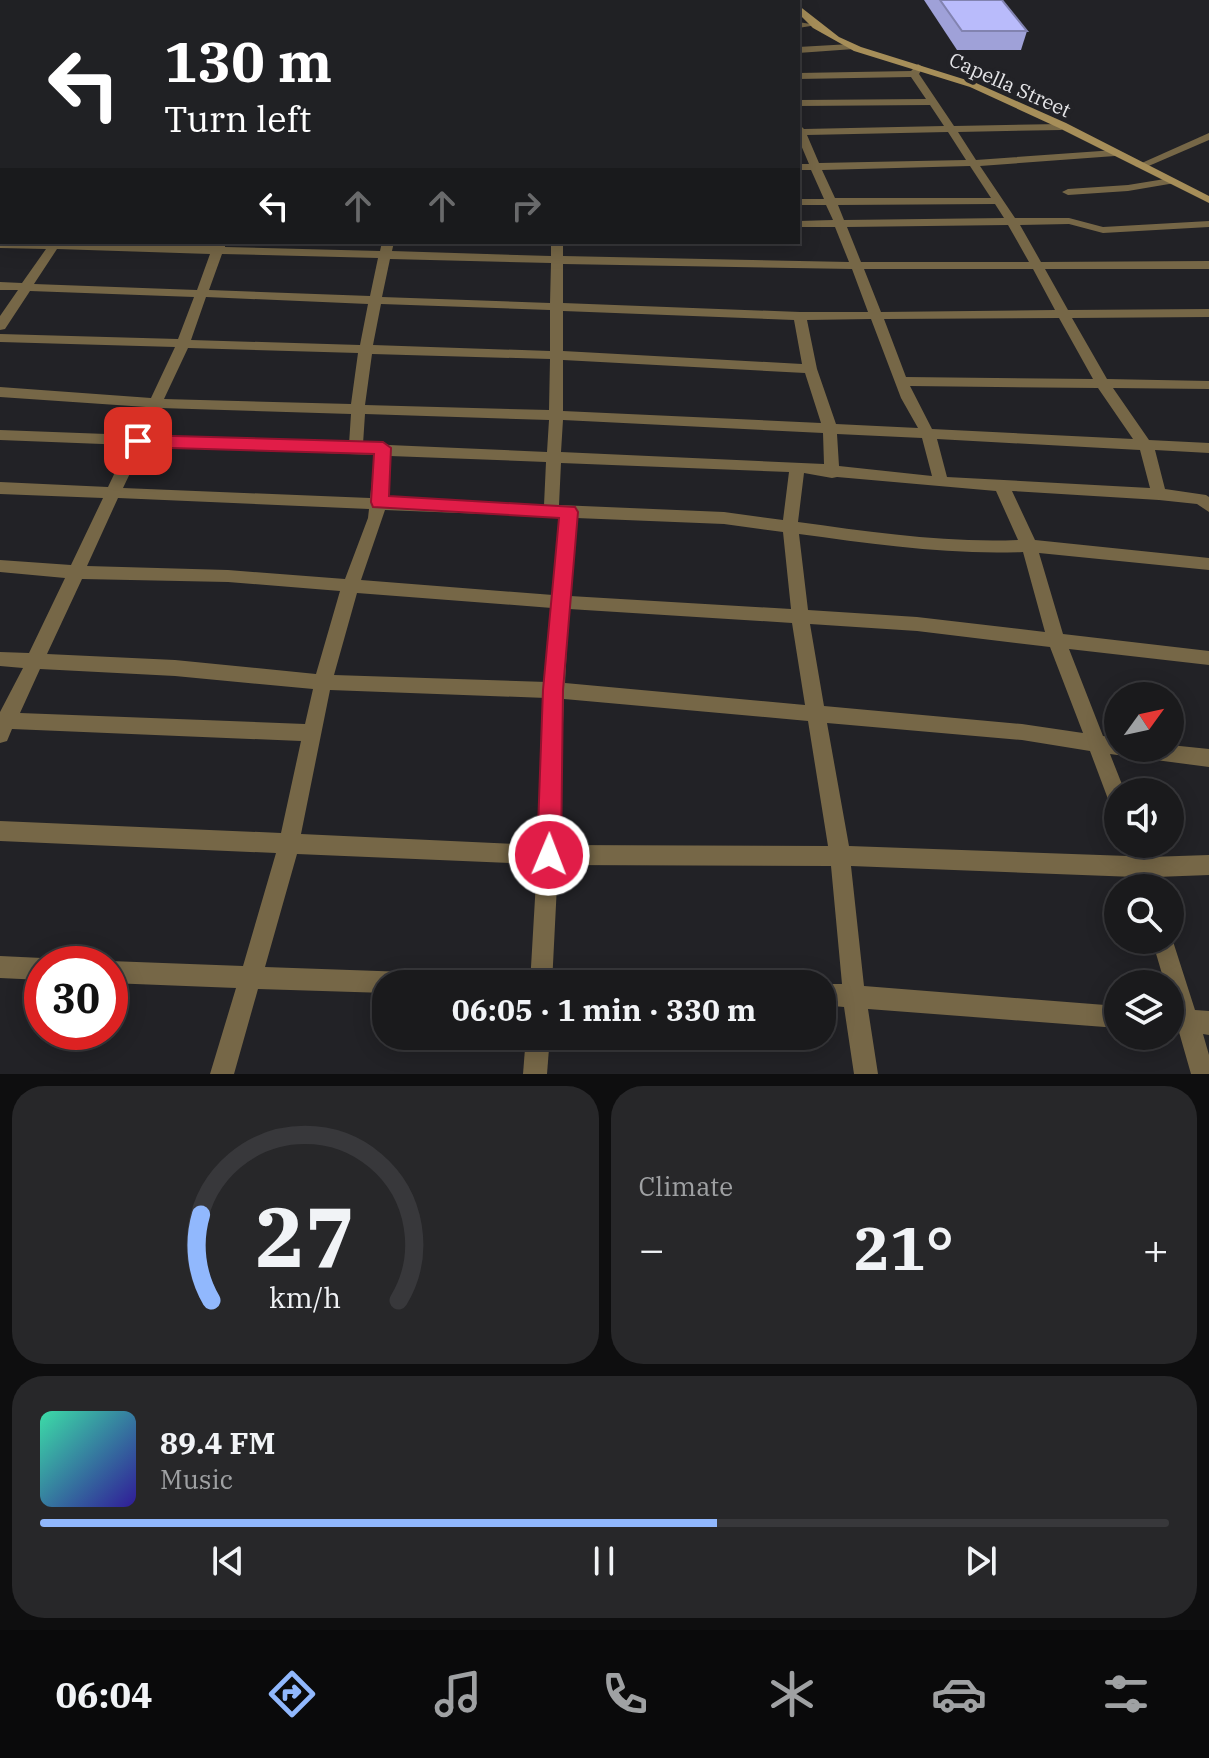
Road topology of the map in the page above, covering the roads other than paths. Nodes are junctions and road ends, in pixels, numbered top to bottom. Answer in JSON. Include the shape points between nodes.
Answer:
{"nodes":[{"id":1,"x":800,"y":10,"type":"edge"},
{"id":2,"x":800,"y":25,"type":"edge"},
{"id":3,"x":813,"y":25,"type":"junction"},
{"id":4,"x":851,"y":47,"type":"junction"},
{"id":5,"x":800,"y":50,"type":"edge"},
{"id":6,"x":916,"y":70,"type":"junction"},
{"id":7,"x":800,"y":76,"type":"edge"},
{"id":8,"x":934,"y":102,"type":"junction"},
{"id":9,"x":800,"y":103,"type":"edge"},
{"id":10,"x":1061,"y":127,"type":"junction"},
{"id":11,"x":800,"y":130,"type":"edge"},
{"id":12,"x":953,"y":131,"type":"junction"},
{"id":13,"x":800,"y":132,"type":"edge"},
{"id":14,"x":1209,"y":136,"type":"edge"},
{"id":15,"x":1115,"y":153,"type":"junction"},
{"id":16,"x":974,"y":163,"type":"junction"},
{"id":17,"x":1140,"y":166,"type":"junction"},
{"id":18,"x":800,"y":167,"type":"edge"},
{"id":19,"x":815,"y":167,"type":"junction"},
{"id":20,"x":1171,"y":181,"type":"junction"},
{"id":21,"x":1068,"y":192,"type":"dead end"},
{"id":22,"x":1209,"y":200,"type":"edge"},
{"id":23,"x":998,"y":201,"type":"junction"},
{"id":24,"x":800,"y":202,"type":"edge"},
{"id":25,"x":830,"y":202,"type":"junction"},
{"id":26,"x":1013,"y":223,"type":"junction"},
{"id":27,"x":800,"y":224,"type":"edge"},
{"id":28,"x":840,"y":224,"type":"junction"},
{"id":29,"x":1209,"y":224,"type":"edge"},
{"id":30,"x":0,"y":244,"type":"edge"},
{"id":31,"x":55,"y":244,"type":"edge"},
{"id":32,"x":557,"y":244,"type":"edge"},
{"id":33,"x":219,"y":246,"type":"edge"},
{"id":34,"x":387,"y":249,"type":"edge"},
{"id":35,"x":556,"y":260,"type":"junction"},
{"id":36,"x":1037,"y":264,"type":"junction"},
{"id":37,"x":1209,"y":265,"type":"edge"},
{"id":38,"x":856,"y":266,"type":"junction"},
{"id":39,"x":0,"y":286,"type":"edge"},
{"id":40,"x":29,"y":286,"type":"junction"},
{"id":41,"x":203,"y":293,"type":"junction"},
{"id":42,"x":377,"y":301,"type":"junction"},
{"id":43,"x":557,"y":306,"type":"junction"},
{"id":44,"x":1209,"y":313,"type":"edge"},
{"id":45,"x":1065,"y":315,"type":"junction"},
{"id":46,"x":800,"y":316,"type":"junction"},
{"id":47,"x":876,"y":316,"type":"junction"},
{"id":48,"x":0,"y":326,"type":"edge"},
{"id":49,"x":0,"y":338,"type":"edge"},
{"id":50,"x":183,"y":344,"type":"junction"},
{"id":51,"x":366,"y":351,"type":"junction"},
{"id":52,"x":556,"y":355,"type":"junction"},
{"id":53,"x":810,"y":369,"type":"junction"},
{"id":54,"x":902,"y":381,"type":"junction"},
{"id":55,"x":1102,"y":383,"type":"junction"},
{"id":56,"x":1209,"y":385,"type":"edge"},
{"id":57,"x":0,"y":392,"type":"edge"},
{"id":58,"x":154,"y":403,"type":"junction"},
{"id":59,"x":358,"y":408,"type":"junction"},
{"id":60,"x":556,"y":415,"type":"junction"},
{"id":61,"x":830,"y":429,"type":"junction"},
{"id":62,"x":928,"y":434,"type":"junction"},
{"id":63,"x":0,"y":435,"type":"edge"},
{"id":64,"x":138,"y":441,"type":"junction"},
{"id":65,"x":356,"y":447,"type":"junction"},
{"id":66,"x":383,"y":448,"type":"junction"},
{"id":67,"x":1147,"y":448,"type":"junction"},
{"id":68,"x":1209,"y":448,"type":"edge"},
{"id":69,"x":553,"y":457,"type":"junction"},
{"id":70,"x":797,"y":467,"type":"junction"},
{"id":71,"x":832,"y":473,"type":"junction"},
{"id":72,"x":941,"y":482,"type":"junction"},
{"id":73,"x":1002,"y":486,"type":"junction"},
{"id":74,"x":0,"y":488,"type":"edge"},
{"id":75,"x":115,"y":491,"type":"junction"},
{"id":76,"x":1159,"y":494,"type":"junction"},
{"id":77,"x":380,"y":502,"type":"junction"},
{"id":78,"x":1206,"y":502,"type":"edge"},
{"id":79,"x":551,"y":512,"type":"junction"},
{"id":80,"x":569,"y":512,"type":"junction"},
{"id":81,"x":790,"y":525,"type":"junction"},
{"id":82,"x":1029,"y":546,"type":"junction"},
{"id":83,"x":1209,"y":564,"type":"edge"},
{"id":84,"x":0,"y":566,"type":"edge"},
{"id":85,"x":77,"y":572,"type":"junction"},
{"id":86,"x":351,"y":584,"type":"junction"},
{"id":87,"x":560,"y":602,"type":"junction"},
{"id":88,"x":800,"y":617,"type":"junction"},
{"id":89,"x":1056,"y":639,"type":"junction"},
{"id":90,"x":1209,"y":658,"type":"edge"},
{"id":91,"x":0,"y":659,"type":"edge"},
{"id":92,"x":32,"y":661,"type":"junction"},
{"id":93,"x":323,"y":682,"type":"junction"},
{"id":94,"x":553,"y":690,"type":"junction"},
{"id":95,"x":815,"y":712,"type":"junction"},
{"id":96,"x":2,"y":725,"type":"edge"},
{"id":97,"x":312,"y":733,"type":"junction"},
{"id":98,"x":1098,"y":745,"type":"junction"},
{"id":99,"x":1104,"y":746,"type":"edge"},
{"id":100,"x":1184,"y":755,"type":"edge"},
{"id":101,"x":1209,"y":758,"type":"edge"},
{"id":102,"x":1110,"y":778,"type":"edge"},
{"id":103,"x":0,"y":831,"type":"edge"},
{"id":104,"x":289,"y":845,"type":"junction"},
{"id":105,"x":549,"y":855,"type":"junction"},
{"id":106,"x":840,"y":856,"type":"junction"},
{"id":107,"x":1139,"y":858,"type":"edge"},
{"id":108,"x":1209,"y":865,"type":"edge"},
{"id":109,"x":1143,"y":867,"type":"junction"},
{"id":110,"x":1145,"y":874,"type":"edge"},
{"id":111,"x":0,"y":967,"type":"edge"},
{"id":112,"x":24,"y":968,"type":"edge"},
{"id":113,"x":542,"y":970,"type":"edge"},
{"id":114,"x":128,"y":973,"type":"edge"},
{"id":115,"x":249,"y":979,"type":"junction"},
{"id":116,"x":372,"y":982,"type":"edge"},
{"id":117,"x":836,"y":994,"type":"edge"},
{"id":118,"x":854,"y":995,"type":"junction"},
{"id":119,"x":1104,"y":1016,"type":"edge"},
{"id":120,"x":1184,"y":1021,"type":"edge"},
{"id":121,"x":1209,"y":1023,"type":"edge"},
{"id":122,"x":1184,"y":1034,"type":"edge"},
{"id":123,"x":537,"y":1050,"type":"edge"},
{"id":124,"x":222,"y":1074,"type":"edge"},
{"id":125,"x":535,"y":1074,"type":"edge"},
{"id":126,"x":866,"y":1074,"type":"edge"},
{"id":127,"x":1203,"y":1074,"type":"edge"}],
"edges":[{"from":1,"to":3,"type":"street","name":"Capella Street"},
{"from":2,"to":3,"type":"street"},
{"from":3,"to":4,"type":"street","name":"Capella Street"},
{"from":4,"to":5,"type":"street"},
{"from":4,"to":6,"type":"street","name":"Capella Street"},
{"from":6,"to":7,"type":"street"},
{"from":6,"to":8,"type":"street"},
{"from":6,"to":10,"type":"street","name":"Capella Street","via":[[976,86]]},
{"from":8,"to":9,"type":"street"},
{"from":8,"to":12,"type":"street"},
{"from":10,"to":12,"type":"street"},
{"from":10,"to":15,"type":"street","name":"Capella Street"},
{"from":11,"to":12,"type":"street"},
{"from":12,"to":16,"type":"street"},
{"from":13,"to":19,"type":"street"},
{"from":14,"to":17,"type":"street"},
{"from":15,"to":16,"type":"street"},
{"from":15,"to":17,"type":"street","name":"Capella Street"},
{"from":16,"to":19,"type":"street"},
{"from":16,"to":23,"type":"street"},
{"from":17,"to":20,"type":"street","name":"Capella Street"},
{"from":18,"to":19,"type":"street"},
{"from":19,"to":25,"type":"street"},
{"from":20,"to":21,"type":"street"},
{"from":20,"to":22,"type":"street","name":"Capella Street"},
{"from":23,"to":25,"type":"street"},
{"from":23,"to":26,"type":"street"},
{"from":24,"to":25,"type":"street"},
{"from":25,"to":28,"type":"street"},
{"from":26,"to":28,"type":"street"},
{"from":26,"to":29,"type":"street","via":[[1069,221],[1103,230]]},
{"from":26,"to":36,"type":"street"},
{"from":27,"to":28,"type":"street"},
{"from":28,"to":38,"type":"street"},
{"from":30,"to":31,"type":"street"},
{"from":31,"to":33,"type":"street"},
{"from":31,"to":40,"type":"street"},
{"from":32,"to":35,"type":"street"},
{"from":33,"to":34,"type":"street"},
{"from":33,"to":41,"type":"street"},
{"from":34,"to":35,"type":"street"},
{"from":34,"to":42,"type":"street"},
{"from":35,"to":38,"type":"street"},
{"from":35,"to":43,"type":"street"},
{"from":36,"to":37,"type":"street"},
{"from":36,"to":38,"type":"street"},
{"from":36,"to":45,"type":"street"},
{"from":38,"to":47,"type":"street"},
{"from":39,"to":40,"type":"street"},
{"from":40,"to":41,"type":"street"},
{"from":40,"to":48,"type":"street"},
{"from":41,"to":42,"type":"street"},
{"from":41,"to":50,"type":"street"},
{"from":42,"to":43,"type":"street"},
{"from":42,"to":51,"type":"street"},
{"from":43,"to":46,"type":"street"},
{"from":43,"to":52,"type":"street"},
{"from":44,"to":45,"type":"street"},
{"from":45,"to":47,"type":"street"},
{"from":45,"to":55,"type":"street"},
{"from":46,"to":47,"type":"street"},
{"from":46,"to":53,"type":"street"},
{"from":47,"to":54,"type":"street"},
{"from":49,"to":50,"type":"street"},
{"from":50,"to":51,"type":"street"},
{"from":50,"to":58,"type":"street"},
{"from":51,"to":52,"type":"street"},
{"from":51,"to":59,"type":"street"},
{"from":52,"to":53,"type":"street"},
{"from":52,"to":60,"type":"street"},
{"from":53,"to":61,"type":"street"},
{"from":54,"to":55,"type":"street"},
{"from":54,"to":62,"type":"street"},
{"from":55,"to":56,"type":"street"},
{"from":55,"to":67,"type":"street"},
{"from":57,"to":58,"type":"street"},
{"from":58,"to":59,"type":"street"},
{"from":58,"to":64,"type":"street"},
{"from":59,"to":60,"type":"street"},
{"from":59,"to":65,"type":"street"},
{"from":60,"to":61,"type":"street"},
{"from":60,"to":69,"type":"street"},
{"from":61,"to":62,"type":"street"},
{"from":61,"to":71,"type":"street"},
{"from":62,"to":67,"type":"street"},
{"from":62,"to":72,"type":"street"},
{"from":63,"to":64,"type":"street"},
{"from":64,"to":65,"type":"street"},
{"from":64,"to":75,"type":"street"},
{"from":65,"to":66,"type":"street"},
{"from":66,"to":69,"type":"street"},
{"from":66,"to":77,"type":"street"},
{"from":67,"to":68,"type":"street"},
{"from":67,"to":76,"type":"street"},
{"from":69,"to":70,"type":"street"},
{"from":69,"to":79,"type":"street"},
{"from":70,"to":71,"type":"street"},
{"from":70,"to":81,"type":"street"},
{"from":71,"to":72,"type":"street"},
{"from":72,"to":73,"type":"street"},
{"from":73,"to":76,"type":"street"},
{"from":73,"to":82,"type":"street"},
{"from":74,"to":75,"type":"street"},
{"from":75,"to":77,"type":"street"},
{"from":75,"to":85,"type":"street"},
{"from":76,"to":78,"type":"street"},
{"from":77,"to":79,"type":"street"},
{"from":77,"to":86,"type":"street"},
{"from":79,"to":80,"type":"street"},
{"from":80,"to":81,"type":"street"},
{"from":80,"to":87,"type":"street"},
{"from":81,"to":82,"type":"street","via":[[920,544]]},
{"from":81,"to":88,"type":"street"},
{"from":82,"to":83,"type":"street"},
{"from":82,"to":89,"type":"street"},
{"from":84,"to":85,"type":"street"},
{"from":85,"to":86,"type":"street"},
{"from":85,"to":92,"type":"street"},
{"from":86,"to":87,"type":"street"},
{"from":86,"to":93,"type":"street"},
{"from":87,"to":88,"type":"street"},
{"from":87,"to":94,"type":"street"},
{"from":88,"to":89,"type":"street"},
{"from":88,"to":95,"type":"street"},
{"from":89,"to":90,"type":"street"},
{"from":89,"to":98,"type":"street"},
{"from":91,"to":92,"type":"street"},
{"from":92,"to":93,"type":"street"},
{"from":92,"to":96,"type":"street"},
{"from":93,"to":94,"type":"street"},
{"from":93,"to":97,"type":"street"},
{"from":94,"to":95,"type":"street"},
{"from":94,"to":105,"type":"street"},
{"from":95,"to":98,"type":"street","via":[[1022,732]]},
{"from":95,"to":106,"type":"street"},
{"from":96,"to":97,"type":"street"},
{"from":97,"to":104,"type":"street"},
{"from":98,"to":99,"type":"street"},
{"from":98,"to":102,"type":"street"},
{"from":100,"to":101,"type":"street"},
{"from":103,"to":104,"type":"street"},
{"from":104,"to":105,"type":"street"},
{"from":104,"to":115,"type":"street"},
{"from":105,"to":106,"type":"street"},
{"from":105,"to":113,"type":"street"},
{"from":106,"to":109,"type":"street"},
{"from":106,"to":118,"type":"street"},
{"from":107,"to":109,"type":"street"},
{"from":108,"to":109,"type":"street"},
{"from":109,"to":110,"type":"street"},
{"from":111,"to":112,"type":"street"},
{"from":114,"to":115,"type":"street"},
{"from":115,"to":116,"type":"street"},
{"from":115,"to":124,"type":"street"},
{"from":117,"to":118,"type":"street"},
{"from":118,"to":119,"type":"street"},
{"from":118,"to":126,"type":"street"},
{"from":120,"to":121,"type":"street"},
{"from":122,"to":127,"type":"street"},
{"from":123,"to":125,"type":"street"}]}
